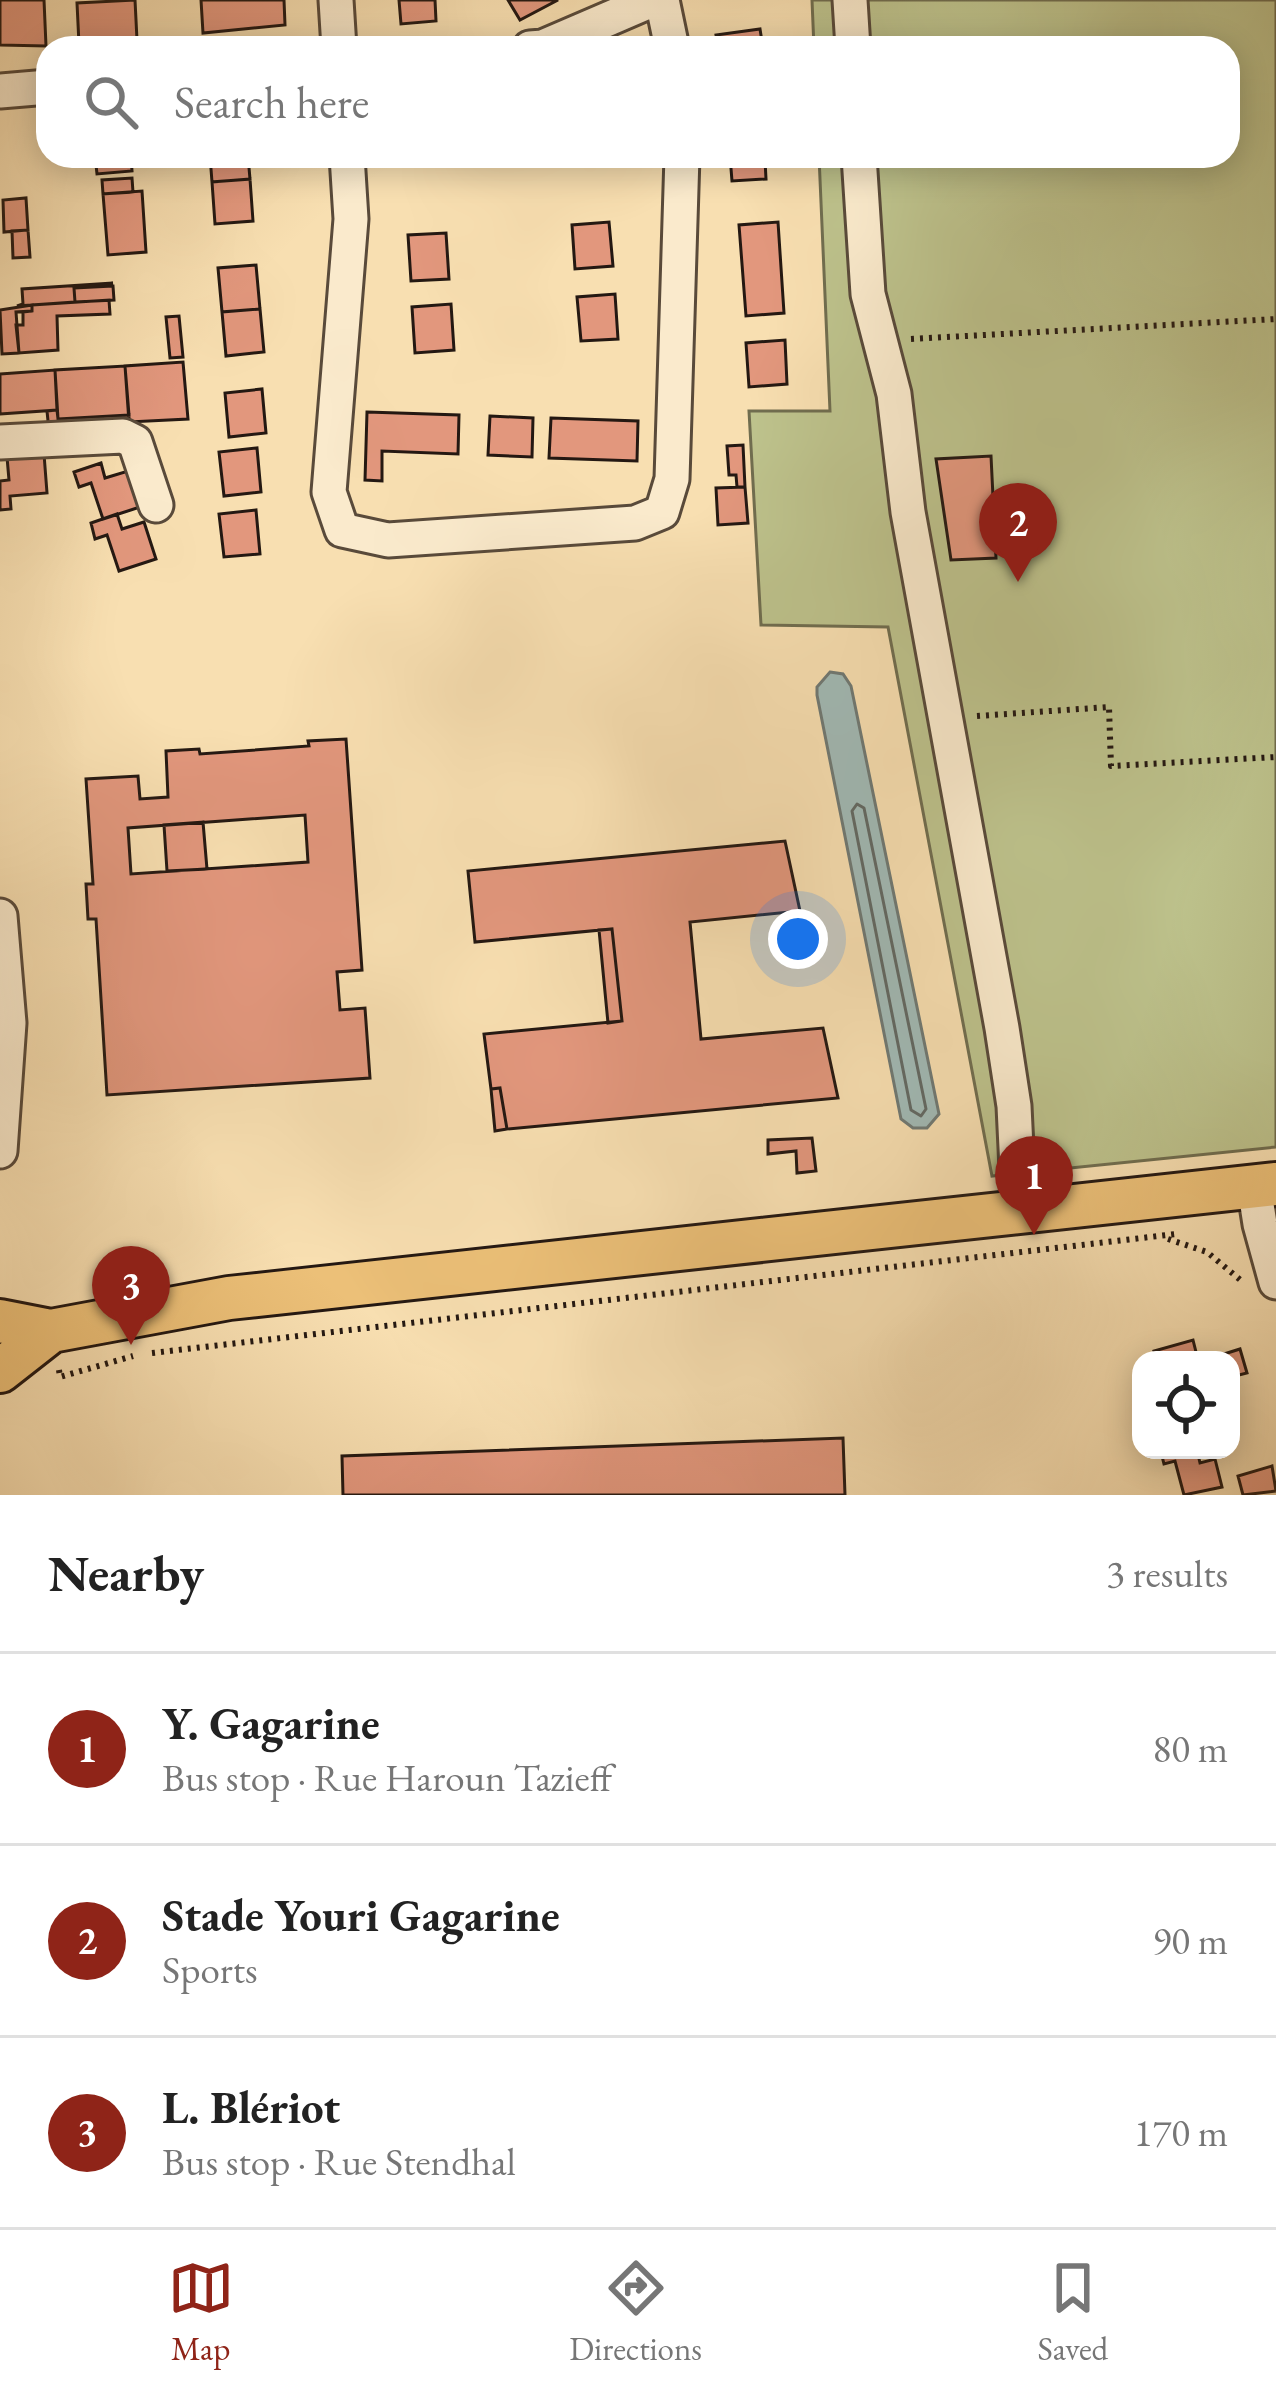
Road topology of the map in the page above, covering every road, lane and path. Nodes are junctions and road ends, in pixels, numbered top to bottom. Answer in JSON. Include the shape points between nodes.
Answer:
{"nodes":[{"id":1,"x":336,"y":0,"type":"edge"},
{"id":2,"x":652,"y":0,"type":"edge"},
{"id":3,"x":662,"y":0,"type":"edge"},
{"id":4,"x":850,"y":0,"type":"edge"},
{"id":5,"x":339,"y":36,"type":"edge"},
{"id":6,"x":569,"y":36,"type":"edge"},
{"id":7,"x":670,"y":36,"type":"edge"},
{"id":8,"x":852,"y":36,"type":"edge"},
{"id":9,"x":36,"y":88,"type":"edge"},
{"id":10,"x":0,"y":91,"type":"edge"},
{"id":11,"x":348,"y":168,"type":"edge"},
{"id":12,"x":682,"y":168,"type":"edge"},
{"id":13,"x":861,"y":168,"type":"edge"},
{"id":14,"x":1276,"y":319,"type":"edge"},
{"id":15,"x":878,"y":340,"type":"junction"},
{"id":16,"x":0,"y":442,"type":"edge"},
{"id":17,"x":156,"y":506,"type":"dead end"},
{"id":18,"x":946,"y":718,"type":"junction"},
{"id":19,"x":1276,"y":757,"type":"edge"},
{"id":20,"x":0,"y":916,"type":"edge"},
{"id":21,"x":0,"y":1151,"type":"edge"},
{"id":22,"x":1265,"y":1185,"type":"edge"},
{"id":23,"x":1019,"y":1211,"type":"junction"},
{"id":24,"x":1268,"y":1285,"type":"edge"},
{"id":25,"x":0,"y":1321,"type":"edge"},
{"id":26,"x":51,"y":1331,"type":"junction"},
{"id":27,"x":0,"y":1371,"type":"edge"}],
"edges":[{"from":1,"to":5,"type":"street"},
{"from":2,"to":6,"type":"street"},
{"from":3,"to":7,"type":"street"},
{"from":4,"to":8,"type":"street"},
{"from":9,"to":10,"type":"street"},
{"from":11,"to":12,"type":"street","via":[[351,219],[328,492],[343,530],[388,540],[635,523],[662,512],[672,479]]},
{"from":13,"to":15,"type":"street"},
{"from":14,"to":15,"type":"path"},
{"from":15,"to":18,"type":"street","via":[[894,394]]},
{"from":16,"to":17,"type":"street","via":[[123,436],[135,442]]},
{"from":18,"to":19,"type":"path","via":[[1109,707],[1111,766]]},
{"from":18,"to":23,"type":"street","via":[[1014,1106]]},
{"from":20,"to":21,"type":"street","via":[[9,1023]]},
{"from":22,"to":23,"type":"main road"},
{"from":22,"to":24,"type":"street"},
{"from":23,"to":26,"type":"main road","via":[[229,1298]]},
{"from":24,"to":26,"type":"path","via":[[1165,1238],[184,1348],[61,1377]]},
{"from":25,"to":26,"type":"main road"},
{"from":26,"to":27,"type":"main road"}]}
